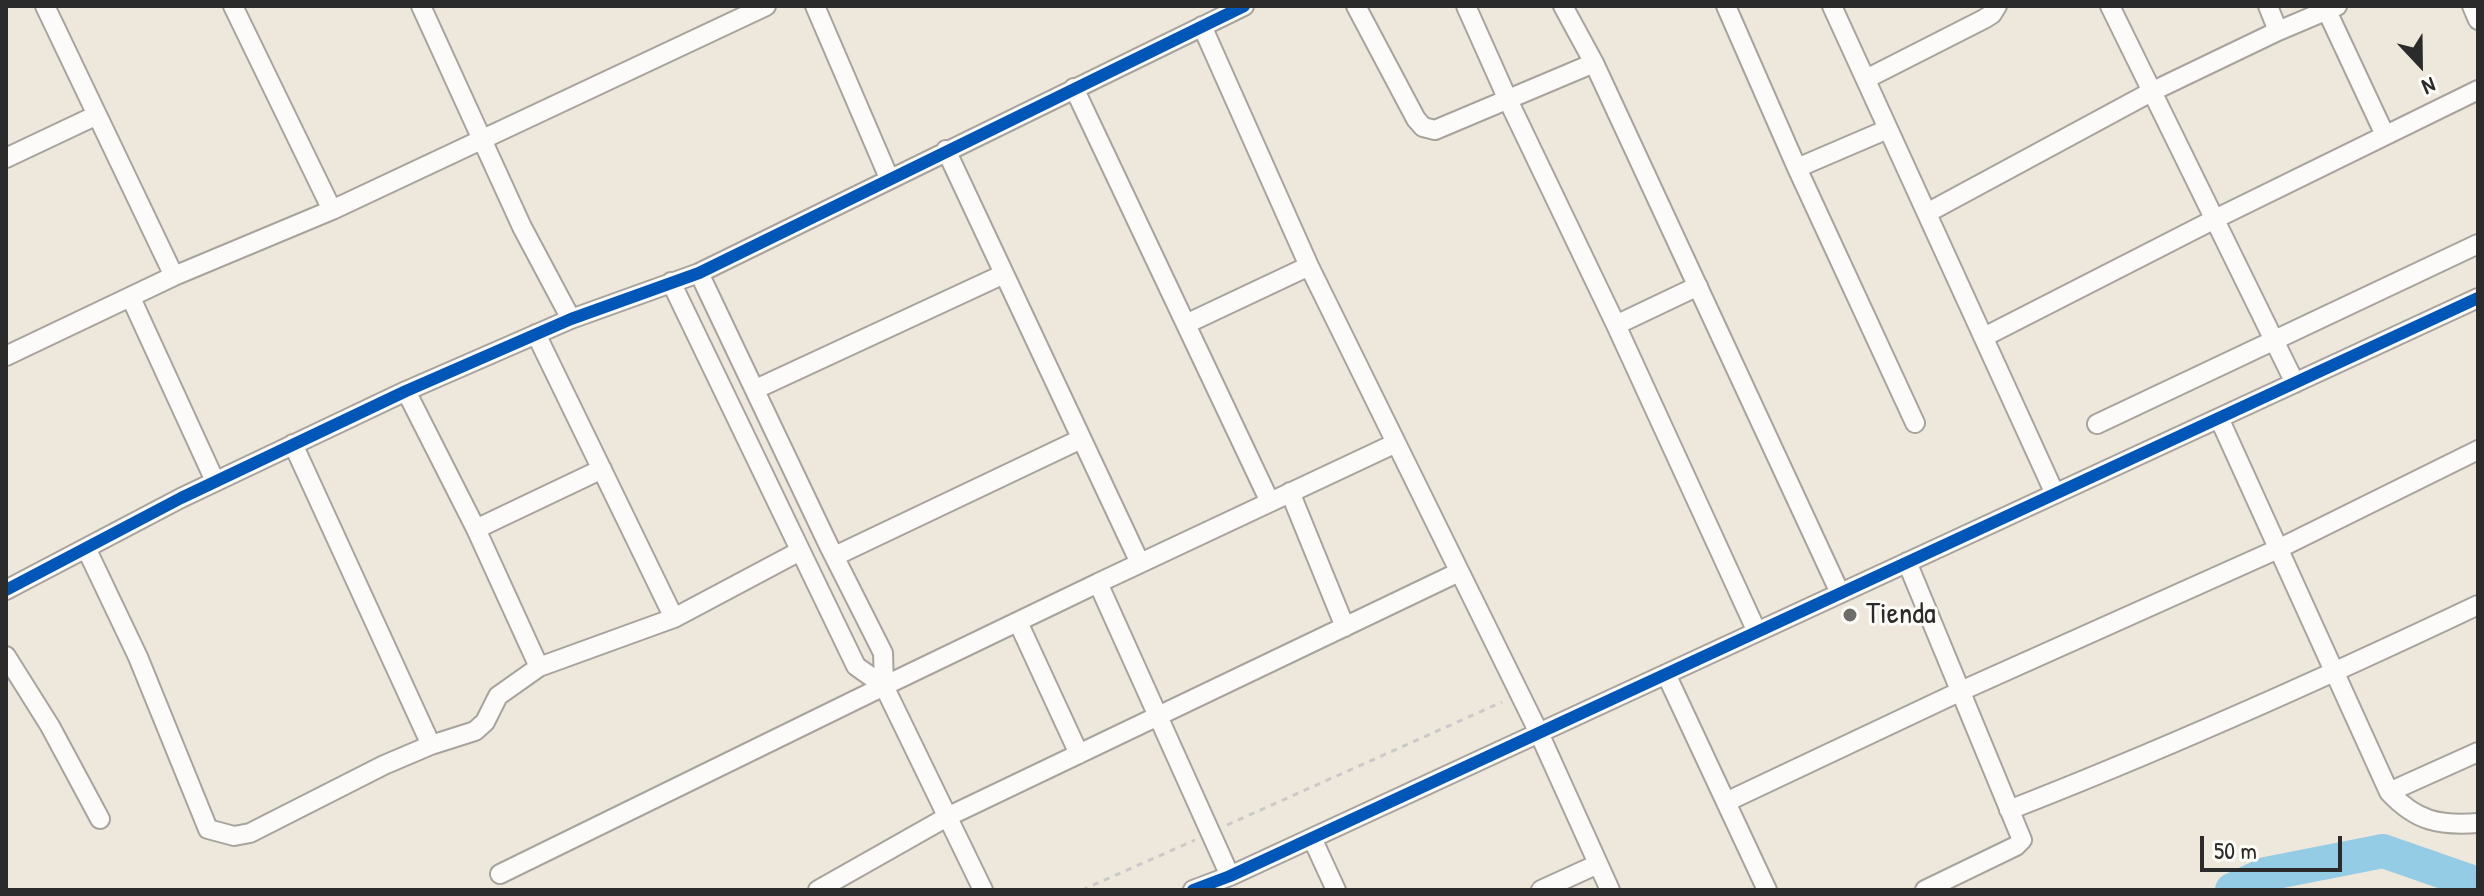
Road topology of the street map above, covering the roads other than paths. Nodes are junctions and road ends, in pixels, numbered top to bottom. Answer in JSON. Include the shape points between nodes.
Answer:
{"nodes":[{"id":1,"x":45,"y":6,"type":"edge"},
{"id":2,"x":233,"y":6,"type":"edge"},
{"id":3,"x":421,"y":6,"type":"edge"},
{"id":4,"x":766,"y":6,"type":"edge"},
{"id":5,"x":815,"y":6,"type":"edge"},
{"id":6,"x":1244,"y":6,"type":"edge"},
{"id":7,"x":1356,"y":6,"type":"edge"},
{"id":8,"x":1466,"y":6,"type":"edge"},
{"id":9,"x":1563,"y":6,"type":"edge"},
{"id":10,"x":1726,"y":6,"type":"edge"},
{"id":11,"x":1832,"y":6,"type":"edge"},
{"id":12,"x":1997,"y":6,"type":"edge"},
{"id":13,"x":2110,"y":6,"type":"edge"},
{"id":14,"x":2268,"y":6,"type":"edge"},
{"id":15,"x":2472,"y":6,"type":"edge"},
{"id":16,"x":2332,"y":8,"type":"edge"},
{"id":17,"x":2478,"y":20,"type":"edge"},
{"id":18,"x":1202,"y":26,"type":"junction"},
{"id":19,"x":2278,"y":31,"type":"junction"},
{"id":20,"x":1594,"y":63,"type":"junction"},
{"id":21,"x":1866,"y":79,"type":"junction"},
{"id":22,"x":1074,"y":88,"type":"junction"},
{"id":23,"x":2478,"y":90,"type":"edge"},
{"id":24,"x":2151,"y":92,"type":"junction"},
{"id":25,"x":1508,"y":100,"type":"junction"},
{"id":26,"x":97,"y":115,"type":"junction"},
{"id":27,"x":1888,"y":129,"type":"junction"},
{"id":28,"x":2385,"y":135,"type":"junction"},
{"id":29,"x":483,"y":138,"type":"junction"},
{"id":30,"x":946,"y":150,"type":"junction"},
{"id":31,"x":6,"y":158,"type":"edge"},
{"id":32,"x":1797,"y":168,"type":"junction"},
{"id":33,"x":889,"y":178,"type":"junction"},
{"id":34,"x":332,"y":210,"type":"junction"},
{"id":35,"x":1927,"y":213,"type":"junction"},
{"id":36,"x":2215,"y":219,"type":"junction"},
{"id":37,"x":2478,"y":244,"type":"edge"},
{"id":38,"x":1309,"y":266,"type":"junction"},
{"id":39,"x":699,"y":273,"type":"junction"},
{"id":40,"x":1004,"y":274,"type":"junction"},
{"id":41,"x":174,"y":276,"type":"junction"},
{"id":42,"x":671,"y":282,"type":"junction"},
{"id":43,"x":1698,"y":286,"type":"junction"},
{"id":44,"x":131,"y":298,"type":"junction"},
{"id":45,"x":2478,"y":298,"type":"edge"},
{"id":46,"x":571,"y":319,"type":"junction"},
{"id":47,"x":1186,"y":324,"type":"junction"},
{"id":48,"x":1616,"y":325,"type":"junction"},
{"id":49,"x":536,"y":334,"type":"junction"},
{"id":50,"x":1984,"y":337,"type":"junction"},
{"id":51,"x":2274,"y":340,"type":"junction"},
{"id":52,"x":6,"y":356,"type":"edge"},
{"id":53,"x":2295,"y":383,"type":"junction"},
{"id":54,"x":756,"y":389,"type":"junction"},
{"id":55,"x":406,"y":391,"type":"junction"},
{"id":56,"x":2219,"y":418,"type":"junction"},
{"id":57,"x":1915,"y":423,"type":"dead end"},
{"id":58,"x":2097,"y":424,"type":"dead end"},
{"id":59,"x":1081,"y":439,"type":"junction"},
{"id":60,"x":1396,"y":443,"type":"junction"},
{"id":61,"x":293,"y":444,"type":"junction"},
{"id":62,"x":2478,"y":450,"type":"edge"},
{"id":63,"x":602,"y":469,"type":"junction"},
{"id":64,"x":215,"y":481,"type":"junction"},
{"id":65,"x":1290,"y":492,"type":"junction"},
{"id":66,"x":2055,"y":494,"type":"junction"},
{"id":67,"x":1270,"y":502,"type":"junction"},
{"id":68,"x":476,"y":529,"type":"junction"},
{"id":69,"x":86,"y":548,"type":"junction"},
{"id":70,"x":2278,"y":549,"type":"junction"},
{"id":71,"x":800,"y":551,"type":"junction"},
{"id":72,"x":835,"y":556,"type":"junction"},
{"id":73,"x":1907,"y":562,"type":"junction"},
{"id":74,"x":1140,"y":563,"type":"junction"},
{"id":75,"x":1459,"y":572,"type":"junction"},
{"id":76,"x":1098,"y":583,"type":"junction"},
{"id":77,"x":6,"y":590,"type":"edge"},
{"id":78,"x":1840,"y":593,"type":"junction"},
{"id":79,"x":2478,"y":605,"type":"edge"},
{"id":80,"x":674,"y":618,"type":"junction"},
{"id":81,"x":1018,"y":622,"type":"junction"},
{"id":82,"x":1345,"y":627,"type":"junction"},
{"id":83,"x":1757,"y":632,"type":"junction"},
{"id":84,"x":6,"y":656,"type":"edge"},
{"id":85,"x":539,"y":667,"type":"junction"},
{"id":86,"x":2335,"y":673,"type":"junction"},
{"id":87,"x":1666,"y":674,"type":"junction"},
{"id":88,"x":884,"y":686,"type":"junction"},
{"id":89,"x":1961,"y":691,"type":"junction"},
{"id":90,"x":1159,"y":717,"type":"junction"},
{"id":91,"x":1539,"y":733,"type":"junction"},
{"id":92,"x":431,"y":745,"type":"junction"},
{"id":93,"x":2478,"y":752,"type":"edge"},
{"id":94,"x":1079,"y":754,"type":"junction"},
{"id":95,"x":2389,"y":792,"type":"junction"},
{"id":96,"x":1726,"y":802,"type":"junction"},
{"id":97,"x":2009,"y":810,"type":"junction"},
{"id":98,"x":947,"y":817,"type":"junction"},
{"id":99,"x":100,"y":819,"type":"dead end"},
{"id":100,"x":2478,"y":823,"type":"edge"},
{"id":101,"x":1312,"y":838,"type":"junction"},
{"id":102,"x":1598,"y":864,"type":"junction"},
{"id":103,"x":500,"y":874,"type":"dead end"},
{"id":104,"x":1230,"y":876,"type":"junction"},
{"id":105,"x":818,"y":890,"type":"edge"},
{"id":106,"x":983,"y":890,"type":"edge"},
{"id":107,"x":1193,"y":890,"type":"edge"},
{"id":108,"x":1336,"y":890,"type":"edge"},
{"id":109,"x":1541,"y":890,"type":"edge"},
{"id":110,"x":1610,"y":890,"type":"edge"},
{"id":111,"x":1767,"y":890,"type":"edge"},
{"id":112,"x":1925,"y":890,"type":"edge"}],
"edges":[{"from":1,"to":26,"type":"street"},
{"from":2,"to":34,"type":"street"},
{"from":3,"to":29,"type":"street"},
{"from":4,"to":29,"type":"street"},
{"from":5,"to":33,"type":"street"},
{"from":6,"to":18,"type":"street"},
{"from":7,"to":25,"type":"street","via":[[1423,127],[1435,130]]},
{"from":8,"to":25,"type":"street"},
{"from":9,"to":20,"type":"street"},
{"from":10,"to":32,"type":"street"},
{"from":11,"to":21,"type":"street"},
{"from":12,"to":21,"type":"street","via":[[1984,19]]},
{"from":13,"to":24,"type":"street"},
{"from":14,"to":19,"type":"street"},
{"from":15,"to":17,"type":"street"},
{"from":16,"to":19,"type":"street"},
{"from":16,"to":28,"type":"street"},
{"from":18,"to":22,"type":"street"},
{"from":18,"to":38,"type":"street"},
{"from":19,"to":24,"type":"street"},
{"from":20,"to":25,"type":"street"},
{"from":20,"to":43,"type":"street"},
{"from":21,"to":27,"type":"street"},
{"from":22,"to":30,"type":"street"},
{"from":22,"to":47,"type":"street"},
{"from":23,"to":28,"type":"street"},
{"from":24,"to":35,"type":"street"},
{"from":24,"to":36,"type":"street"},
{"from":25,"to":48,"type":"street"},
{"from":26,"to":31,"type":"street"},
{"from":26,"to":41,"type":"street"},
{"from":27,"to":32,"type":"street"},
{"from":27,"to":35,"type":"street"},
{"from":28,"to":36,"type":"street"},
{"from":29,"to":34,"type":"street"},
{"from":29,"to":46,"type":"street"},
{"from":30,"to":33,"type":"street"},
{"from":30,"to":40,"type":"street"},
{"from":32,"to":57,"type":"street"},
{"from":33,"to":39,"type":"street"},
{"from":34,"to":41,"type":"street"},
{"from":35,"to":50,"type":"street"},
{"from":36,"to":50,"type":"street"},
{"from":36,"to":51,"type":"street"},
{"from":37,"to":51,"type":"street"},
{"from":38,"to":47,"type":"street"},
{"from":38,"to":60,"type":"street"},
{"from":39,"to":42,"type":"street"},
{"from":39,"to":54,"type":"street"},
{"from":40,"to":54,"type":"street"},
{"from":40,"to":59,"type":"street"},
{"from":41,"to":44,"type":"street"},
{"from":42,"to":46,"type":"street"},
{"from":42,"to":71,"type":"street"},
{"from":43,"to":48,"type":"street"},
{"from":43,"to":78,"type":"street"},
{"from":44,"to":52,"type":"street"},
{"from":44,"to":64,"type":"street"},
{"from":45,"to":53,"type":"street"},
{"from":46,"to":49,"type":"street"},
{"from":47,"to":67,"type":"street"},
{"from":48,"to":83,"type":"street"},
{"from":49,"to":55,"type":"street"},
{"from":49,"to":63,"type":"street"},
{"from":50,"to":66,"type":"street"},
{"from":51,"to":53,"type":"street"},
{"from":51,"to":58,"type":"street"},
{"from":53,"to":56,"type":"street"},
{"from":54,"to":72,"type":"street"},
{"from":55,"to":61,"type":"street"},
{"from":55,"to":68,"type":"street"},
{"from":56,"to":66,"type":"street"},
{"from":56,"to":70,"type":"street"},
{"from":59,"to":72,"type":"street"},
{"from":59,"to":74,"type":"street"},
{"from":60,"to":65,"type":"street"},
{"from":60,"to":75,"type":"street"},
{"from":61,"to":64,"type":"street"},
{"from":61,"to":92,"type":"street"},
{"from":62,"to":70,"type":"street"},
{"from":63,"to":68,"type":"street"},
{"from":63,"to":80,"type":"street"},
{"from":64,"to":69,"type":"street"},
{"from":65,"to":67,"type":"street"},
{"from":65,"to":82,"type":"street"},
{"from":66,"to":73,"type":"street"},
{"from":67,"to":74,"type":"street"},
{"from":68,"to":85,"type":"street"},
{"from":69,"to":77,"type":"street"},
{"from":69,"to":92,"type":"street","via":[[138,657],[208,829],[234,836],[250,833]]},
{"from":70,"to":86,"type":"street"},
{"from":70,"to":89,"type":"street"},
{"from":71,"to":80,"type":"street"},
{"from":71,"to":88,"type":"street","via":[[856,666]]},
{"from":72,"to":88,"type":"street","via":[[883,653]]},
{"from":73,"to":78,"type":"street"},
{"from":73,"to":89,"type":"street"},
{"from":74,"to":76,"type":"street"},
{"from":75,"to":82,"type":"street"},
{"from":75,"to":91,"type":"street"},
{"from":76,"to":81,"type":"street"},
{"from":76,"to":90,"type":"street"},
{"from":78,"to":83,"type":"street"},
{"from":79,"to":86,"type":"street"},
{"from":80,"to":85,"type":"street"},
{"from":81,"to":88,"type":"street"},
{"from":81,"to":94,"type":"street"},
{"from":82,"to":90,"type":"street"},
{"from":83,"to":87,"type":"street"},
{"from":84,"to":99,"type":"street"},
{"from":85,"to":92,"type":"street","via":[[498,696],[475,731]]},
{"from":86,"to":95,"type":"street"},
{"from":86,"to":97,"type":"street"},
{"from":87,"to":91,"type":"street"},
{"from":87,"to":96,"type":"street"},
{"from":88,"to":98,"type":"street"},
{"from":88,"to":103,"type":"street"},
{"from":89,"to":96,"type":"street"},
{"from":89,"to":97,"type":"street"},
{"from":90,"to":94,"type":"street"},
{"from":90,"to":104,"type":"street"},
{"from":91,"to":101,"type":"street"},
{"from":91,"to":102,"type":"street"},
{"from":93,"to":95,"type":"street"},
{"from":94,"to":98,"type":"street"},
{"from":95,"to":100,"type":"street","via":[[2404,809],[2426,820]]},
{"from":96,"to":111,"type":"street"},
{"from":97,"to":112,"type":"street","via":[[2020,844]]},
{"from":98,"to":105,"type":"street"},
{"from":98,"to":106,"type":"street"},
{"from":101,"to":104,"type":"street"},
{"from":101,"to":108,"type":"street"},
{"from":102,"to":109,"type":"street"},
{"from":102,"to":110,"type":"street"},
{"from":104,"to":107,"type":"street"}]}
